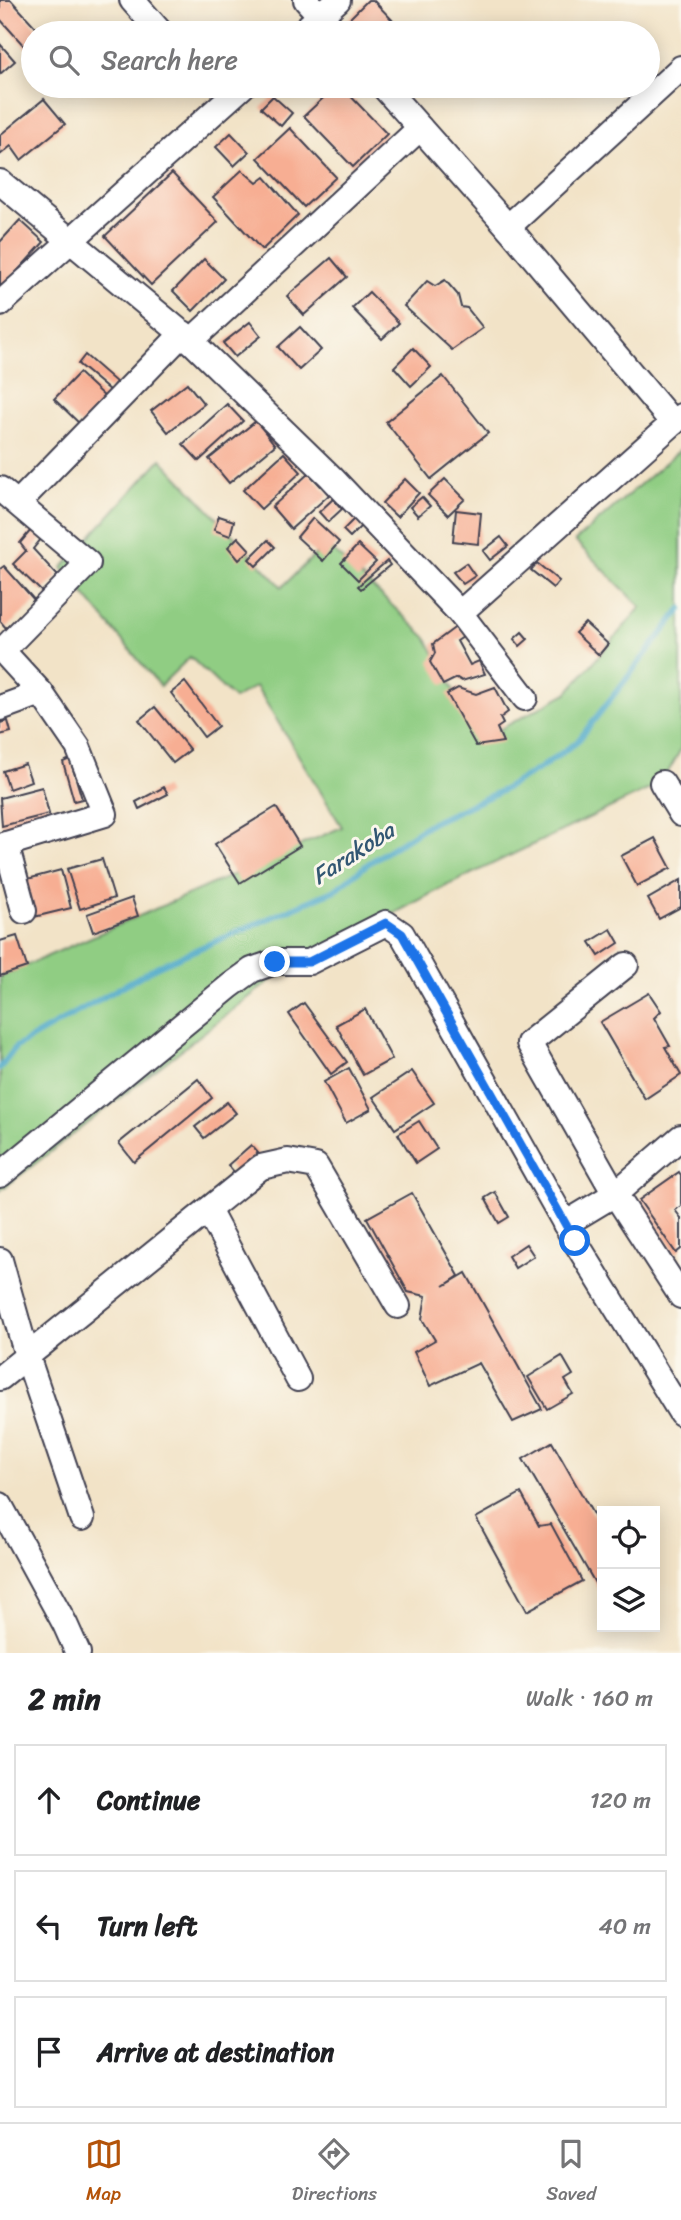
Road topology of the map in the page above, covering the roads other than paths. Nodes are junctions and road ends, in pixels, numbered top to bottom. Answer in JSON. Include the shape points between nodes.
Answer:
{"nodes":[{"id":1,"x":132,"y":0,"type":"edge"},
{"id":2,"x":150,"y":21,"type":"edge"},
{"id":3,"x":681,"y":68,"type":"edge"},
{"id":4,"x":660,"y":87,"type":"edge"},
{"id":5,"x":212,"y":98,"type":"edge"},
{"id":6,"x":394,"y":98,"type":"edge"},
{"id":7,"x":648,"y":98,"type":"edge"},
{"id":8,"x":420,"y":128,"type":"junction"},
{"id":9,"x":0,"y":182,"type":"edge"},
{"id":10,"x":508,"y":227,"type":"junction"},
{"id":11,"x":71,"y":240,"type":"junction"},
{"id":12,"x":0,"y":304,"type":"edge"},
{"id":13,"x":187,"y":337,"type":"junction"},
{"id":14,"x":677,"y":419,"type":"edge"},
{"id":15,"x":9,"y":496,"type":"edge"},
{"id":16,"x":460,"y":613,"type":"junction"},
{"id":17,"x":1,"y":649,"type":"edge"},
{"id":18,"x":41,"y":693,"type":"junction"},
{"id":19,"x":525,"y":698,"type":"dead end"},
{"id":20,"x":0,"y":708,"type":"edge"},
{"id":21,"x":662,"y":783,"type":"dead end"},
{"id":22,"x":681,"y":814,"type":"edge"},
{"id":23,"x":3,"y":845,"type":"edge"},
{"id":24,"x":24,"y":911,"type":"dead end"},
{"id":25,"x":626,"y":965,"type":"dead end"},
{"id":26,"x":681,"y":1137,"type":"edge"},
{"id":27,"x":0,"y":1175,"type":"edge"},
{"id":28,"x":615,"y":1194,"type":"junction"},
{"id":29,"x":208,"y":1210,"type":"junction"},
{"id":30,"x":565,"y":1224,"type":"junction"},
{"id":31,"x":0,"y":1260,"type":"edge"},
{"id":32,"x":681,"y":1296,"type":"edge"},
{"id":33,"x":398,"y":1306,"type":"dead end"},
{"id":34,"x":27,"y":1356,"type":"junction"},
{"id":35,"x":0,"y":1378,"type":"edge"},
{"id":36,"x":298,"y":1379,"type":"dead end"},
{"id":37,"x":681,"y":1413,"type":"edge"},
{"id":38,"x":0,"y":1505,"type":"edge"},
{"id":39,"x":82,"y":1518,"type":"dead end"},
{"id":40,"x":78,"y":1653,"type":"edge"}],
"edges":[{"from":1,"to":2,"type":"street"},
{"from":3,"to":4,"type":"street"},
{"from":5,"to":11,"type":"street"},
{"from":6,"to":8,"type":"street"},
{"from":7,"to":10,"type":"street"},
{"from":8,"to":10,"type":"street"},
{"from":8,"to":13,"type":"street"},
{"from":9,"to":11,"type":"street"},
{"from":10,"to":14,"type":"street"},
{"from":11,"to":12,"type":"street"},
{"from":11,"to":13,"type":"street"},
{"from":13,"to":15,"type":"street"},
{"from":13,"to":16,"type":"street","via":[[331,477]]},
{"from":14,"to":16,"type":"street"},
{"from":15,"to":17,"type":"street","via":[[89,563]]},
{"from":16,"to":19,"type":"street"},
{"from":17,"to":18,"type":"street"},
{"from":18,"to":20,"type":"street"},
{"from":18,"to":23,"type":"street","via":[[78,747],[104,814]]},
{"from":21,"to":22,"type":"street"},
{"from":23,"to":24,"type":"street"},
{"from":25,"to":28,"type":"street","via":[[529,1043]]},
{"from":26,"to":28,"type":"street"},
{"from":27,"to":30,"type":"street","via":[[252,971],[275,962],[309,962],[386,923],[402,934]]},
{"from":28,"to":30,"type":"street"},
{"from":28,"to":32,"type":"street"},
{"from":29,"to":33,"type":"street","via":[[261,1167],[288,1161],[316,1166]]},
{"from":29,"to":34,"type":"street"},
{"from":29,"to":36,"type":"street"},
{"from":30,"to":37,"type":"street"},
{"from":31,"to":34,"type":"street"},
{"from":34,"to":35,"type":"street"},
{"from":34,"to":39,"type":"street"},
{"from":38,"to":40,"type":"street"}]}
